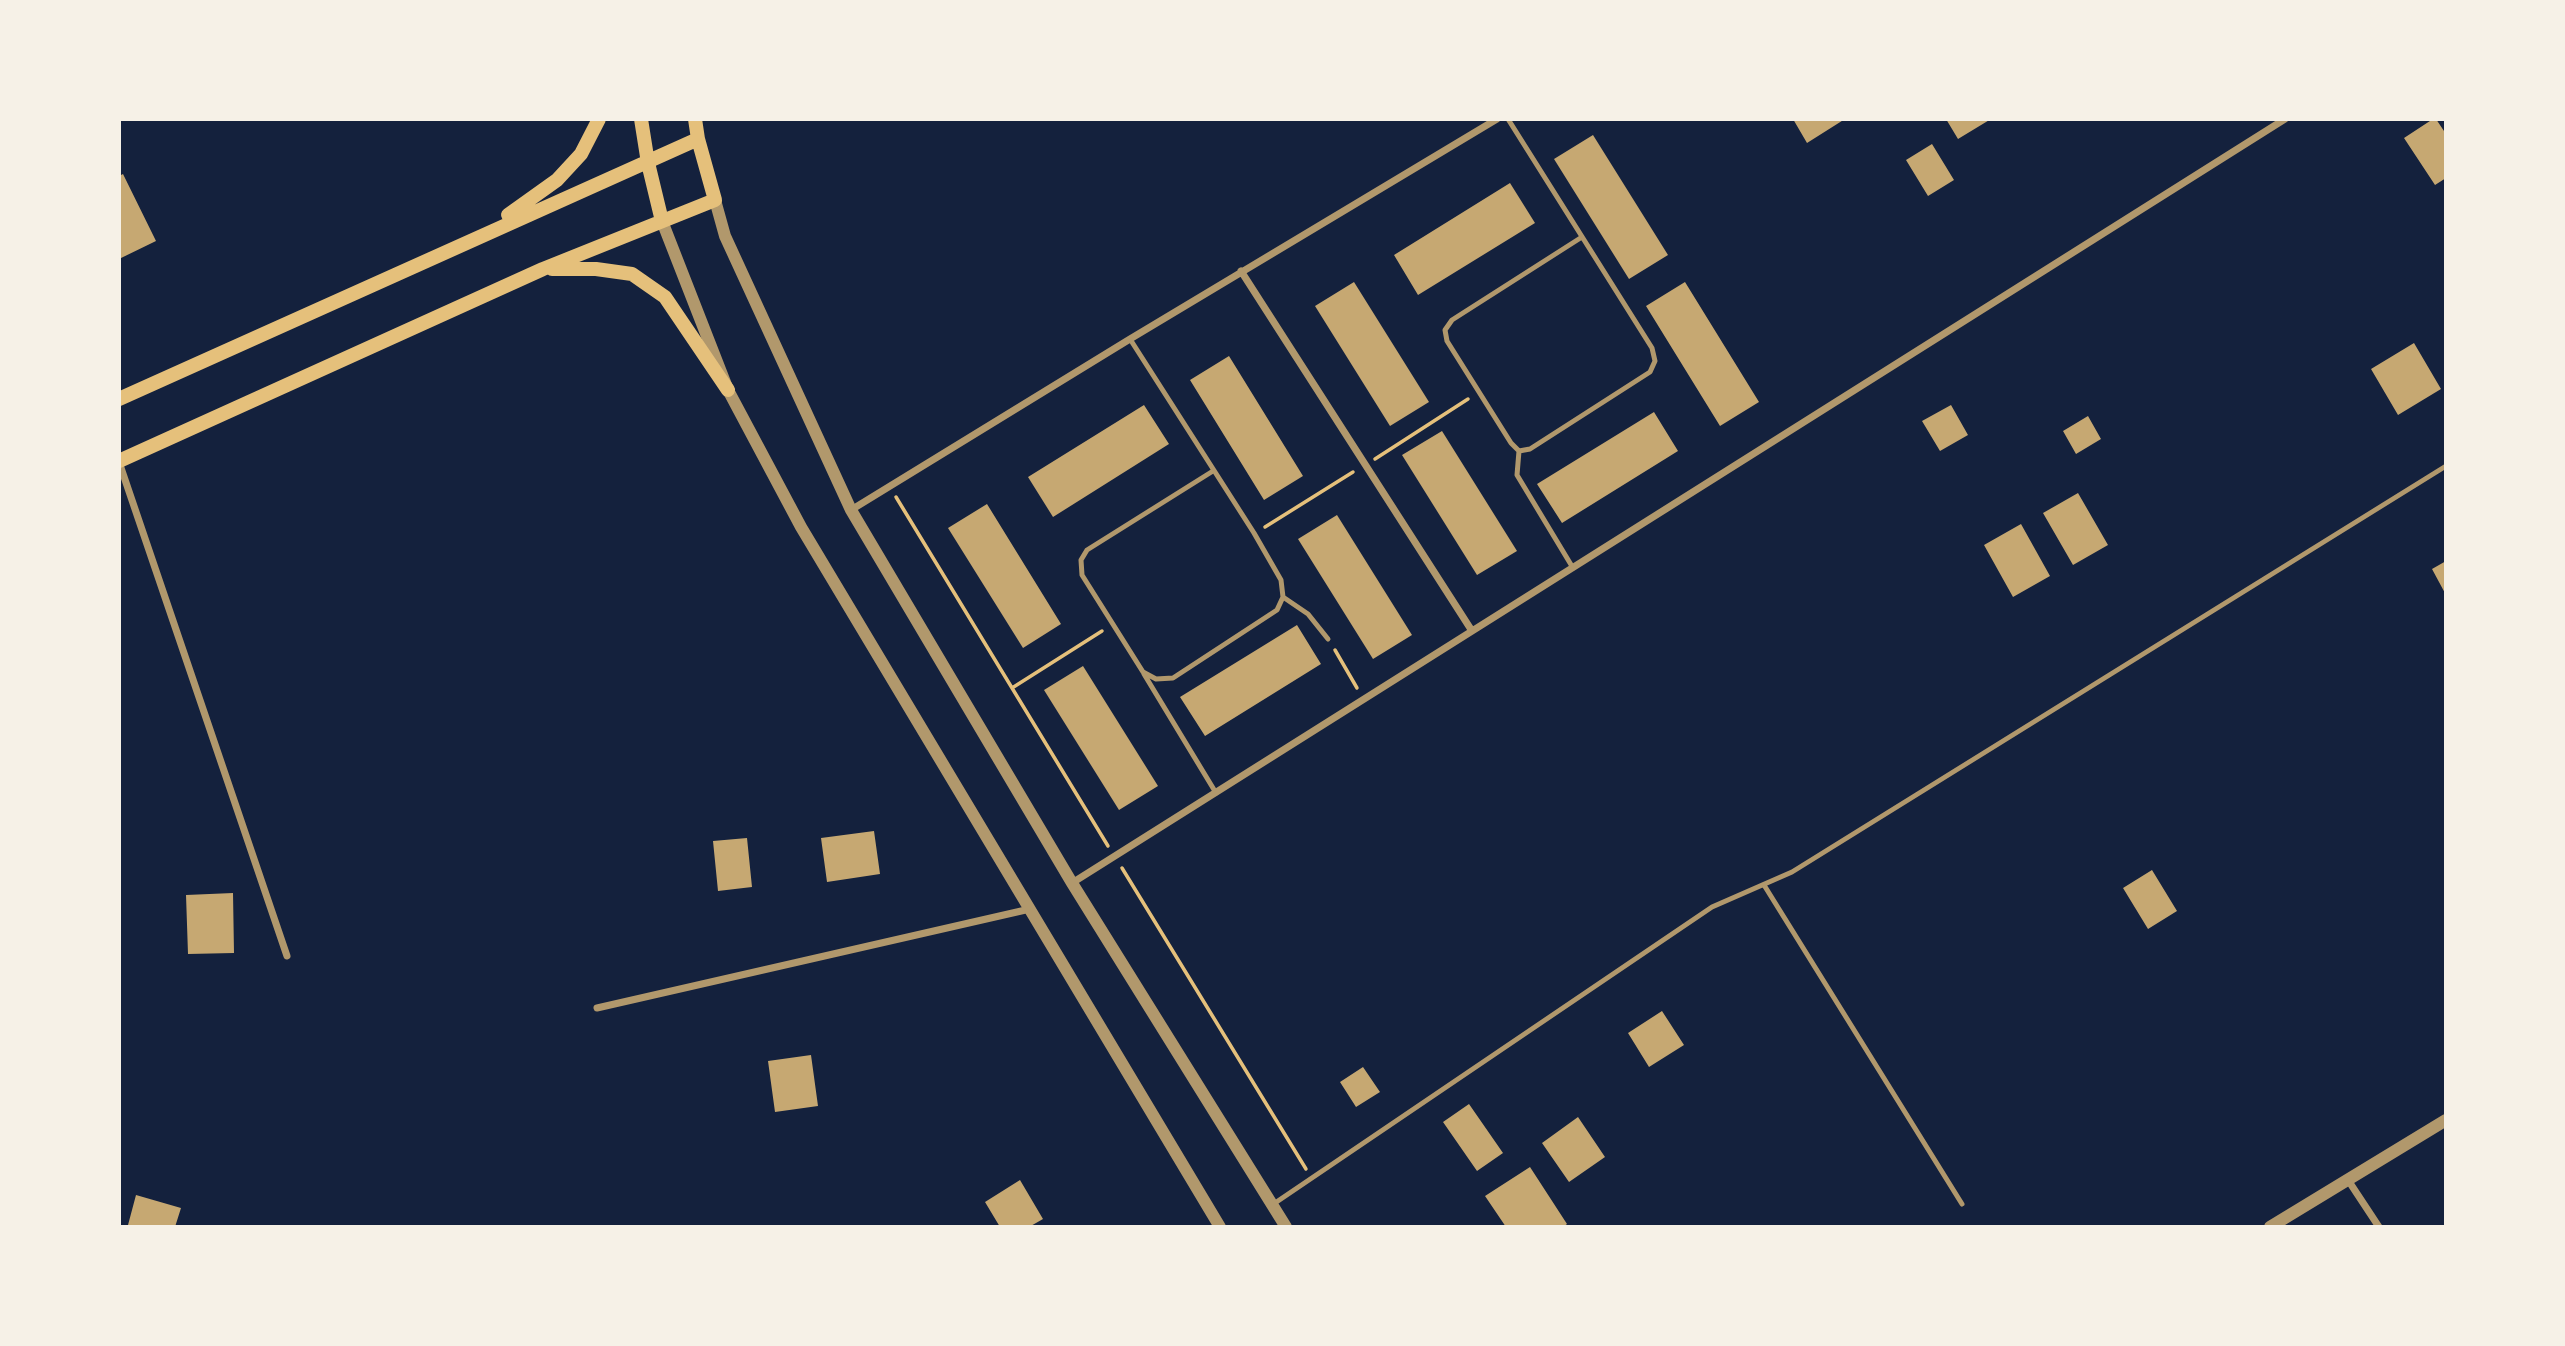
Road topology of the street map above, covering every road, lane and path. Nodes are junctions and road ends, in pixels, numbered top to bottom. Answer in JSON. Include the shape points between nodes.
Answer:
{"nodes":[{"id":1,"x":599,"y":119,"type":"edge"},
{"id":2,"x":640,"y":119,"type":"edge"},
{"id":3,"x":695,"y":119,"type":"edge"},
{"id":4,"x":1497,"y":119,"type":"edge"},
{"id":5,"x":1508,"y":119,"type":"edge"},
{"id":6,"x":2285,"y":119,"type":"edge"},
{"id":7,"x":698,"y":139,"type":"junction"},
{"id":8,"x":648,"y":163,"type":"junction"},
{"id":9,"x":715,"y":200,"type":"junction"},
{"id":10,"x":662,"y":221,"type":"junction"},
{"id":11,"x":475,"y":237,"type":"junction"},
{"id":12,"x":1582,"y":237,"type":"junction"},
{"id":13,"x":543,"y":269,"type":"junction"},
{"id":14,"x":1241,"y":271,"type":"junction"},
{"id":15,"x":1130,"y":339,"type":"junction"},
{"id":16,"x":728,"y":390,"type":"junction"},
{"id":17,"x":119,"y":399,"type":"edge"},
{"id":18,"x":1519,"y":451,"type":"junction"},
{"id":19,"x":119,"y":461,"type":"edge"},
{"id":20,"x":2446,"y":466,"type":"edge"},
{"id":21,"x":1213,"y":471,"type":"junction"},
{"id":22,"x":890,"y":486,"type":"junction"},
{"id":23,"x":851,"y":510,"type":"junction"},
{"id":24,"x":1573,"y":568,"type":"junction"},
{"id":25,"x":1283,"y":597,"type":"junction"},
{"id":26,"x":1113,"y":624,"type":"junction"},
{"id":27,"x":1472,"y":631,"type":"junction"},
{"id":28,"x":1328,"y":639,"type":"joint"},
{"id":29,"x":1143,"y":671,"type":"junction"},
{"id":30,"x":1012,"y":688,"type":"junction"},
{"id":31,"x":1364,"y":699,"type":"junction"},
{"id":32,"x":1216,"y":793,"type":"junction"},
{"id":33,"x":1115,"y":857,"type":"junction"},
{"id":34,"x":1072,"y":883,"type":"junction"},
{"id":35,"x":1764,"y":885,"type":"junction"},
{"id":36,"x":1030,"y":909,"type":"junction"},
{"id":37,"x":287,"y":956,"type":"dead end"},
{"id":38,"x":597,"y":1008,"type":"dead end"},
{"id":39,"x":2446,"y":1120,"type":"edge"},
{"id":40,"x":1312,"y":1179,"type":"junction"},
{"id":41,"x":2348,"y":1180,"type":"junction"},
{"id":42,"x":1962,"y":1204,"type":"dead end"},
{"id":43,"x":1272,"y":1205,"type":"junction"},
{"id":44,"x":1220,"y":1227,"type":"edge"},
{"id":45,"x":1286,"y":1227,"type":"edge"},
{"id":46,"x":2270,"y":1227,"type":"edge"},
{"id":47,"x":2379,"y":1227,"type":"edge"}],
"edges":[{"from":1,"to":11,"type":"main road","via":[[581,154],[557,180]]},
{"from":2,"to":8,"type":"main road"},
{"from":3,"to":7,"type":"main road"},
{"from":4,"to":14,"type":"street"},
{"from":5,"to":12,"type":"lane"},
{"from":6,"to":24,"type":"street"},
{"from":7,"to":8,"type":"main road"},
{"from":7,"to":9,"type":"main road"},
{"from":8,"to":10,"type":"main road"},
{"from":8,"to":11,"type":"main road"},
{"from":9,"to":10,"type":"main road"},
{"from":9,"to":23,"type":"street","via":[[725,236]]},
{"from":10,"to":13,"type":"main road"},
{"from":10,"to":16,"type":"street"},
{"from":11,"to":17,"type":"main road"},
{"from":12,"to":18,"type":"lane","via":[[1452,320],[1445,330],[1447,341]]},
{"from":12,"to":18,"type":"lane","via":[[1653,348],[1655,361],[1650,372],[1531,449]]},
{"from":13,"to":16,"type":"main road","via":[[632,274],[665,297]]},
{"from":13,"to":19,"type":"main road"},
{"from":14,"to":15,"type":"street"},
{"from":14,"to":27,"type":"street"},
{"from":15,"to":21,"type":"lane"},
{"from":15,"to":22,"type":"street"},
{"from":16,"to":36,"type":"street","via":[[801,527]]},
{"from":18,"to":24,"type":"lane","via":[[1517,475]]},
{"from":19,"to":37,"type":"street"},
{"from":20,"to":35,"type":"lane","via":[[1792,872]]},
{"from":21,"to":25,"type":"lane","via":[[1281,580]]},
{"from":21,"to":26,"type":"lane","via":[[1087,550],[1081,560],[1083,575]]},
{"from":22,"to":23,"type":"street"},
{"from":22,"to":30,"type":"path"},
{"from":23,"to":34,"type":"street"},
{"from":24,"to":27,"type":"street"},
{"from":25,"to":28,"type":"lane","via":[[1308,614]]},
{"from":25,"to":29,"type":"lane","via":[[1277,610],[1173,678],[1156,679]]},
{"from":26,"to":29,"type":"lane"},
{"from":26,"to":30,"type":"path"},
{"from":27,"to":31,"type":"street"},
{"from":28,"to":31,"type":"path"},
{"from":29,"to":32,"type":"lane"},
{"from":30,"to":33,"type":"path"},
{"from":31,"to":32,"type":"street"},
{"from":32,"to":33,"type":"street"},
{"from":33,"to":34,"type":"street"},
{"from":33,"to":40,"type":"path"},
{"from":34,"to":43,"type":"street"},
{"from":35,"to":40,"type":"lane","via":[[1712,908]]},
{"from":35,"to":42,"type":"lane"},
{"from":36,"to":38,"type":"street"},
{"from":36,"to":44,"type":"street"},
{"from":39,"to":41,"type":"street"},
{"from":40,"to":43,"type":"lane"},
{"from":41,"to":46,"type":"street"},
{"from":41,"to":47,"type":"street"},
{"from":43,"to":45,"type":"street"}]}
